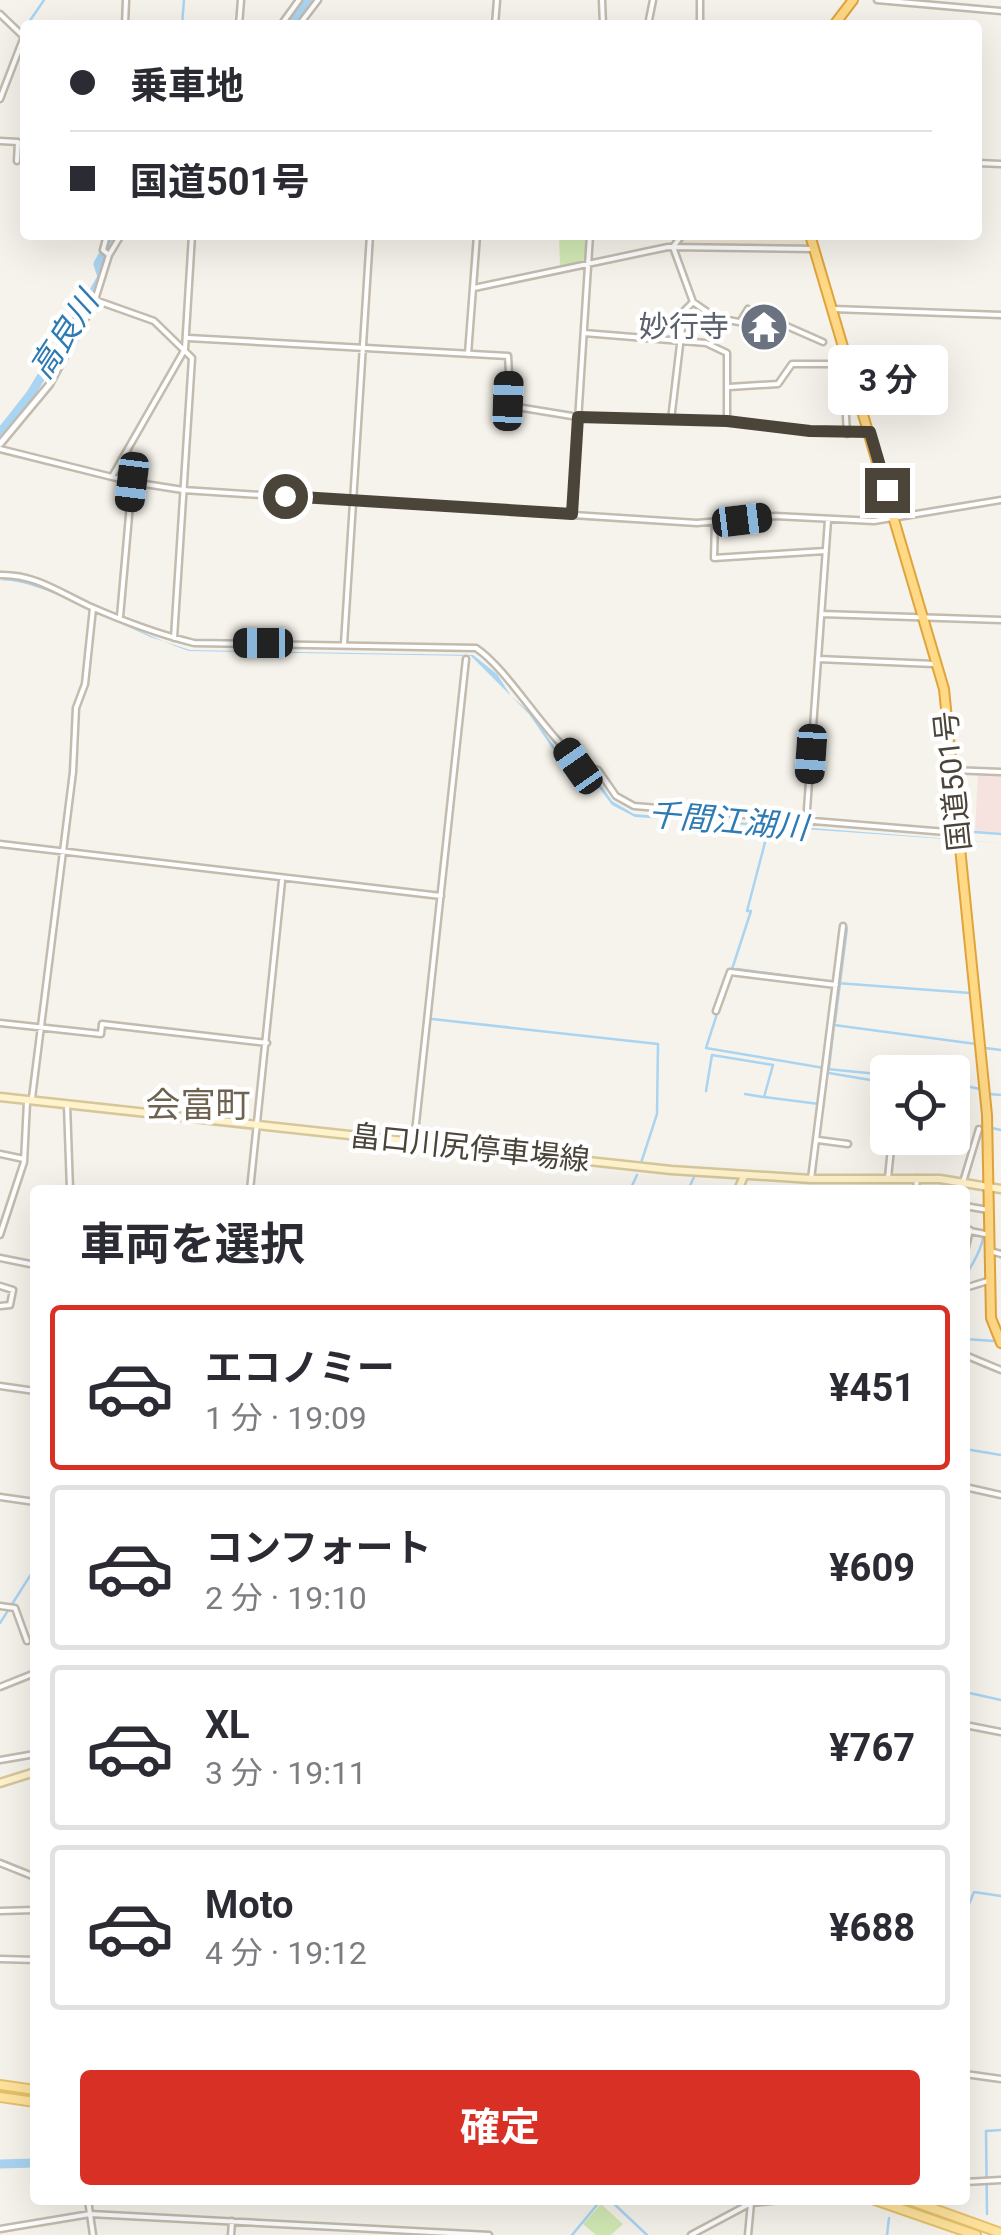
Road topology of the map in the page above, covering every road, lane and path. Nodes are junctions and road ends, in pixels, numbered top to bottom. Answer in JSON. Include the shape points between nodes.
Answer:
{"nodes":[{"id":1,"x":318,"y":0,"type":"edge"},
{"id":2,"x":877,"y":0,"type":"edge"},
{"id":3,"x":1001,"y":10,"type":"edge"},
{"id":4,"x":0,"y":14,"type":"edge"},
{"id":5,"x":303,"y":20,"type":"edge"},
{"id":6,"x":20,"y":32,"type":"edge"},
{"id":7,"x":20,"y":46,"type":"edge"},
{"id":8,"x":0,"y":98,"type":"edge"},
{"id":9,"x":0,"y":141,"type":"edge"},
{"id":10,"x":17,"y":161,"type":"dead end"},
{"id":11,"x":106,"y":240,"type":"edge"},
{"id":12,"x":118,"y":240,"type":"edge"},
{"id":13,"x":192,"y":240,"type":"edge"},
{"id":14,"x":370,"y":240,"type":"edge"},
{"id":15,"x":477,"y":240,"type":"edge"},
{"id":16,"x":590,"y":240,"type":"edge"},
{"id":17,"x":679,"y":240,"type":"edge"},
{"id":18,"x":812,"y":240,"type":"edge"},
{"id":19,"x":674,"y":247,"type":"junction"},
{"id":20,"x":815,"y":249,"type":"junction"},
{"id":21,"x":109,"y":255,"type":"junction"},
{"id":22,"x":588,"y":262,"type":"junction"},
{"id":23,"x":474,"y":288,"type":"junction"},
{"id":24,"x":95,"y":300,"type":"junction"},
{"id":25,"x":693,"y":302,"type":"junction"},
{"id":26,"x":833,"y":309,"type":"junction"},
{"id":27,"x":1001,"y":314,"type":"edge"},
{"id":28,"x":716,"y":318,"type":"junction"},
{"id":29,"x":740,"y":322,"type":"junction"},
{"id":30,"x":762,"y":326,"type":"dead end"},
{"id":31,"x":584,"y":333,"type":"junction"},
{"id":32,"x":188,"y":338,"type":"junction"},
{"id":33,"x":680,"y":341,"type":"junction"},
{"id":34,"x":823,"y":342,"type":"dead end"},
{"id":35,"x":710,"y":345,"type":"junction"},
{"id":36,"x":362,"y":348,"type":"junction"},
{"id":37,"x":185,"y":349,"type":"junction"},
{"id":38,"x":468,"y":354,"type":"junction"},
{"id":39,"x":846,"y":364,"type":"junction"},
{"id":40,"x":728,"y":387,"type":"junction"},
{"id":41,"x":578,"y":417,"type":"junction"},
{"id":42,"x":671,"y":420,"type":"junction"},
{"id":43,"x":727,"y":421,"type":"junction"},
{"id":44,"x":870,"y":432,"type":"junction"},
{"id":45,"x":848,"y":434,"type":"junction"},
{"id":46,"x":0,"y":446,"type":"edge"},
{"id":47,"x":112,"y":477,"type":"junction"},
{"id":48,"x":132,"y":482,"type":"junction"},
{"id":49,"x":183,"y":490,"type":"junction"},
{"id":50,"x":352,"y":500,"type":"junction"},
{"id":51,"x":1001,"y":500,"type":"edge"},
{"id":52,"x":572,"y":514,"type":"junction"},
{"id":53,"x":896,"y":519,"type":"junction"},
{"id":54,"x":828,"y":520,"type":"junction"},
{"id":55,"x":715,"y":522,"type":"junction"},
{"id":56,"x":826,"y":551,"type":"junction"},
{"id":57,"x":0,"y":575,"type":"edge"},
{"id":58,"x":93,"y":608,"type":"junction"},
{"id":59,"x":822,"y":614,"type":"junction"},
{"id":60,"x":120,"y":617,"type":"junction"},
{"id":61,"x":926,"y":618,"type":"junction"},
{"id":62,"x":1001,"y":620,"type":"edge"},
{"id":63,"x":174,"y":638,"type":"junction"},
{"id":64,"x":344,"y":645,"type":"junction"},
{"id":65,"x":466,"y":658,"type":"dead end"},
{"id":66,"x":818,"y":659,"type":"junction"},
{"id":67,"x":938,"y":664,"type":"junction"},
{"id":68,"x":952,"y":770,"type":"junction"},
{"id":69,"x":1001,"y":772,"type":"edge"},
{"id":70,"x":806,"y":823,"type":"junction"},
{"id":71,"x":958,"y":837,"type":"junction"},
{"id":72,"x":0,"y":844,"type":"edge"},
{"id":73,"x":64,"y":853,"type":"junction"},
{"id":74,"x":282,"y":880,"type":"junction"},
{"id":75,"x":441,"y":896,"type":"junction"},
{"id":76,"x":843,"y":926,"type":"dead end"},
{"id":77,"x":836,"y":985,"type":"junction"},
{"id":78,"x":716,"y":1011,"type":"dead end"},
{"id":79,"x":0,"y":1023,"type":"edge"},
{"id":80,"x":42,"y":1028,"type":"junction"},
{"id":81,"x":266,"y":1043,"type":"junction"},
{"id":82,"x":0,"y":1097,"type":"edge"},
{"id":83,"x":29,"y":1102,"type":"junction"},
{"id":84,"x":66,"y":1105,"type":"junction"},
{"id":85,"x":257,"y":1125,"type":"junction"},
{"id":86,"x":979,"y":1129,"type":"dead end"},
{"id":87,"x":816,"y":1140,"type":"junction"},
{"id":88,"x":414,"y":1142,"type":"junction"},
{"id":89,"x":848,"y":1144,"type":"dead end"},
{"id":90,"x":0,"y":1154,"type":"edge"},
{"id":91,"x":891,"y":1155,"type":"edge"},
{"id":92,"x":24,"y":1159,"type":"junction"},
{"id":93,"x":744,"y":1176,"type":"junction"},
{"id":94,"x":890,"y":1178,"type":"junction"},
{"id":95,"x":917,"y":1178,"type":"junction"},
{"id":96,"x":812,"y":1179,"type":"junction"},
{"id":97,"x":963,"y":1183,"type":"junction"},
{"id":98,"x":70,"y":1185,"type":"edge"},
{"id":99,"x":251,"y":1185,"type":"edge"},
{"id":100,"x":740,"y":1185,"type":"edge"},
{"id":101,"x":888,"y":1185,"type":"edge"},
{"id":102,"x":916,"y":1185,"type":"edge"},
{"id":103,"x":987,"y":1187,"type":"junction"},
{"id":104,"x":1001,"y":1189,"type":"edge"},
{"id":105,"x":970,"y":1207,"type":"edge"},
{"id":106,"x":988,"y":1210,"type":"junction"},
{"id":107,"x":970,"y":1231,"type":"edge"},
{"id":108,"x":0,"y":1235,"type":"edge"},
{"id":109,"x":990,"y":1235,"type":"junction"},
{"id":110,"x":990,"y":1251,"type":"junction"},
{"id":111,"x":1001,"y":1254,"type":"edge"},
{"id":112,"x":0,"y":1258,"type":"edge"},
{"id":113,"x":30,"y":1264,"type":"edge"},
{"id":114,"x":991,"y":1280,"type":"junction"},
{"id":115,"x":0,"y":1286,"type":"edge"},
{"id":116,"x":970,"y":1286,"type":"edge"},
{"id":117,"x":0,"y":1306,"type":"edge"},
{"id":118,"x":1001,"y":1344,"type":"edge"},
{"id":119,"x":970,"y":1357,"type":"edge"},
{"id":120,"x":1001,"y":1370,"type":"edge"},
{"id":121,"x":0,"y":1386,"type":"edge"},
{"id":122,"x":30,"y":1390,"type":"edge"},
{"id":123,"x":970,"y":1489,"type":"edge"},
{"id":124,"x":1001,"y":1495,"type":"edge"},
{"id":125,"x":0,"y":1497,"type":"edge"},
{"id":126,"x":30,"y":1501,"type":"edge"},
{"id":127,"x":0,"y":1606,"type":"edge"},
{"id":128,"x":27,"y":1641,"type":"dead end"},
{"id":129,"x":30,"y":1676,"type":"edge"},
{"id":130,"x":0,"y":1687,"type":"edge"},
{"id":131,"x":970,"y":1726,"type":"edge"},
{"id":132,"x":1001,"y":1732,"type":"edge"},
{"id":133,"x":30,"y":1755,"type":"edge"},
{"id":134,"x":0,"y":1760,"type":"edge"},
{"id":135,"x":30,"y":1774,"type":"edge"},
{"id":136,"x":0,"y":1783,"type":"edge"},
{"id":137,"x":0,"y":1864,"type":"edge"},
{"id":138,"x":30,"y":1874,"type":"edge"},
{"id":139,"x":30,"y":1910,"type":"edge"},
{"id":140,"x":0,"y":1911,"type":"edge"},
{"id":141,"x":0,"y":1959,"type":"edge"},
{"id":142,"x":30,"y":1960,"type":"edge"},
{"id":143,"x":970,"y":2075,"type":"edge"},
{"id":144,"x":1001,"y":2079,"type":"edge"},
{"id":145,"x":0,"y":2085,"type":"edge"},
{"id":146,"x":30,"y":2089,"type":"edge"},
{"id":147,"x":0,"y":2097,"type":"edge"},
{"id":148,"x":30,"y":2101,"type":"edge"},
{"id":149,"x":1001,"y":2180,"type":"edge"},
{"id":150,"x":970,"y":2182,"type":"edge"},
{"id":151,"x":89,"y":2205,"type":"edge"},
{"id":152,"x":747,"y":2205,"type":"edge"},
{"id":153,"x":751,"y":2205,"type":"edge"},
{"id":154,"x":889,"y":2205,"type":"edge"},
{"id":155,"x":923,"y":2205,"type":"edge"},
{"id":156,"x":90,"y":2214,"type":"junction"},
{"id":157,"x":232,"y":2220,"type":"junction"},
{"id":158,"x":0,"y":2229,"type":"edge"},
{"id":159,"x":1001,"y":2232,"type":"edge"},
{"id":160,"x":93,"y":2235,"type":"edge"},
{"id":161,"x":231,"y":2235,"type":"edge"},
{"id":162,"x":490,"y":2235,"type":"edge"},
{"id":163,"x":691,"y":2235,"type":"edge"},
{"id":164,"x":748,"y":2235,"type":"edge"},
{"id":165,"x":976,"y":2235,"type":"edge"}],
"edges":[{"from":1,"to":5,"type":"street"},
{"from":2,"to":3,"type":"street"},
{"from":4,"to":6,"type":"street"},
{"from":7,"to":8,"type":"street"},
{"from":9,"to":10,"type":"street","via":[[18,142]]},
{"from":11,"to":21,"type":"street"},
{"from":12,"to":21,"type":"street"},
{"from":13,"to":32,"type":"street"},
{"from":14,"to":36,"type":"street"},
{"from":15,"to":23,"type":"street"},
{"from":16,"to":22,"type":"street"},
{"from":17,"to":19,"type":"street"},
{"from":18,"to":20,"type":"highway","name":"国道501号"},
{"from":19,"to":20,"type":"street"},
{"from":19,"to":22,"type":"street"},
{"from":19,"to":25,"type":"street"},
{"from":20,"to":26,"type":"highway","name":"国道501号"},
{"from":21,"to":24,"type":"street"},
{"from":22,"to":23,"type":"street"},
{"from":22,"to":31,"type":"street"},
{"from":23,"to":38,"type":"street"},
{"from":24,"to":37,"type":"street","via":[[154,321]]},
{"from":24,"to":46,"type":"street","via":[[49,385]]},
{"from":25,"to":28,"type":"street"},
{"from":25,"to":33,"type":"street","via":[[684,310]]},
{"from":26,"to":27,"type":"street"},
{"from":26,"to":39,"type":"highway","name":"国道501号"},
{"from":28,"to":29,"type":"street"},
{"from":28,"to":35,"type":"street"},
{"from":29,"to":30,"type":"street"},
{"from":29,"to":34,"type":"street","via":[[748,310]]},
{"from":31,"to":33,"type":"street"},
{"from":31,"to":41,"type":"street"},
{"from":32,"to":36,"type":"street"},
{"from":32,"to":37,"type":"street"},
{"from":33,"to":35,"type":"street"},
{"from":33,"to":42,"type":"street"},
{"from":35,"to":40,"type":"street","via":[[730,357]]},
{"from":36,"to":38,"type":"street"},
{"from":36,"to":50,"type":"street"},
{"from":37,"to":47,"type":"street"},
{"from":37,"to":49,"type":"street","via":[[192,358]]},
{"from":38,"to":41,"type":"street","via":[[509,357],[511,406]]},
{"from":39,"to":40,"type":"street","via":[[792,364],[778,384]]},
{"from":39,"to":44,"type":"highway","name":"国道501号"},
{"from":39,"to":45,"type":"street"},
{"from":40,"to":43,"type":"street"},
{"from":41,"to":42,"type":"street"},
{"from":41,"to":52,"type":"street"},
{"from":42,"to":43,"type":"street"},
{"from":43,"to":45,"type":"street"},
{"from":44,"to":45,"type":"street"},
{"from":44,"to":53,"type":"highway","name":"国道501号"},
{"from":46,"to":47,"type":"street"},
{"from":47,"to":48,"type":"street"},
{"from":48,"to":49,"type":"street"},
{"from":48,"to":60,"type":"street"},
{"from":49,"to":50,"type":"street"},
{"from":49,"to":63,"type":"street"},
{"from":50,"to":52,"type":"street"},
{"from":50,"to":64,"type":"street"},
{"from":51,"to":53,"type":"street"},
{"from":52,"to":55,"type":"street"},
{"from":53,"to":54,"type":"street"},
{"from":53,"to":61,"type":"highway","name":"国道501号"},
{"from":54,"to":55,"type":"street"},
{"from":54,"to":56,"type":"street"},
{"from":55,"to":56,"type":"street","via":[[714,558]]},
{"from":56,"to":59,"type":"street"},
{"from":57,"to":58,"type":"street","via":[[44,582]]},
{"from":58,"to":60,"type":"street"},
{"from":58,"to":73,"type":"street","via":[[76,708]]},
{"from":59,"to":61,"type":"street"},
{"from":59,"to":66,"type":"street"},
{"from":60,"to":63,"type":"street"},
{"from":61,"to":62,"type":"street"},
{"from":61,"to":67,"type":"highway","name":"国道501号"},
{"from":63,"to":64,"type":"street"},
{"from":64,"to":70,"type":"street","via":[[481,650],[578,766],[598,770],[616,796],[634,806]]},
{"from":65,"to":75,"type":"street"},
{"from":66,"to":67,"type":"street"},
{"from":66,"to":70,"type":"street"},
{"from":67,"to":68,"type":"highway","name":"国道501号"},
{"from":68,"to":69,"type":"street"},
{"from":68,"to":71,"type":"highway","name":"国道501号"},
{"from":70,"to":71,"type":"street"},
{"from":71,"to":103,"type":"highway","name":"国道501号","via":[[986,1095]]},
{"from":72,"to":73,"type":"street"},
{"from":73,"to":74,"type":"street"},
{"from":73,"to":80,"type":"street"},
{"from":74,"to":75,"type":"street"},
{"from":74,"to":81,"type":"street"},
{"from":75,"to":88,"type":"street"},
{"from":76,"to":77,"type":"street"},
{"from":77,"to":78,"type":"street","via":[[730,972]]},
{"from":77,"to":87,"type":"street"},
{"from":79,"to":80,"type":"street"},
{"from":80,"to":81,"type":"street","via":[[101,1034],[102,1024]]},
{"from":80,"to":83,"type":"street"},
{"from":81,"to":85,"type":"street"},
{"from":82,"to":83,"type":"main road","name":"畠口川尻停車場線"},
{"from":83,"to":84,"type":"main road","name":"畠口川尻停車場線"},
{"from":83,"to":92,"type":"street"},
{"from":84,"to":85,"type":"main road","name":"畠口川尻停車場線"},
{"from":84,"to":98,"type":"street"},
{"from":85,"to":88,"type":"main road","name":"畠口川尻停車場線"},
{"from":85,"to":99,"type":"street"},
{"from":86,"to":97,"type":"street"},
{"from":87,"to":89,"type":"street"},
{"from":87,"to":96,"type":"street"},
{"from":88,"to":93,"type":"main road","name":"畠口川尻停車場線"},
{"from":90,"to":92,"type":"street"},
{"from":91,"to":94,"type":"street"},
{"from":92,"to":108,"type":"street"},
{"from":93,"to":96,"type":"main road","name":"畠口川尻停車場線"},
{"from":93,"to":100,"type":"main road"},
{"from":94,"to":95,"type":"main road","name":"畠口川尻停車場線"},
{"from":94,"to":96,"type":"main road","name":"畠口川尻停車場線"},
{"from":94,"to":101,"type":"street"},
{"from":95,"to":97,"type":"main road","name":"畠口川尻停車場線"},
{"from":95,"to":102,"type":"street"},
{"from":97,"to":103,"type":"main road","name":"畠口川尻停車場線"},
{"from":103,"to":104,"type":"main road","name":"畠口川尻停車場線"},
{"from":103,"to":106,"type":"highway","name":"国道501号"},
{"from":105,"to":106,"type":"street"},
{"from":106,"to":109,"type":"highway","name":"国道501号"},
{"from":107,"to":109,"type":"street"},
{"from":109,"to":110,"type":"highway","name":"国道501号"},
{"from":110,"to":111,"type":"street"},
{"from":110,"to":114,"type":"highway","name":"国道501号"},
{"from":112,"to":113,"type":"street"},
{"from":114,"to":116,"type":"street"},
{"from":114,"to":118,"type":"highway","name":"国道501号","via":[[991,1318]]},
{"from":115,"to":117,"type":"street","via":[[13,1290],[10,1305]]},
{"from":119,"to":120,"type":"street"},
{"from":121,"to":122,"type":"street"},
{"from":123,"to":124,"type":"street"},
{"from":125,"to":126,"type":"street"},
{"from":127,"to":128,"type":"street","via":[[15,1608]]},
{"from":129,"to":130,"type":"street"},
{"from":131,"to":132,"type":"street"},
{"from":133,"to":134,"type":"street"},
{"from":135,"to":136,"type":"main road"},
{"from":137,"to":138,"type":"street"},
{"from":139,"to":140,"type":"street"},
{"from":141,"to":142,"type":"street"},
{"from":143,"to":144,"type":"street"},
{"from":145,"to":146,"type":"main road"},
{"from":147,"to":148,"type":"main road"},
{"from":149,"to":150,"type":"street"},
{"from":151,"to":156,"type":"street"},
{"from":152,"to":163,"type":"street"},
{"from":153,"to":164,"type":"street"},
{"from":154,"to":165,"type":"main road"},
{"from":155,"to":159,"type":"main road"},
{"from":156,"to":157,"type":"street"},
{"from":156,"to":158,"type":"street"},
{"from":156,"to":160,"type":"street"},
{"from":157,"to":161,"type":"street"},
{"from":157,"to":162,"type":"street"}]}
